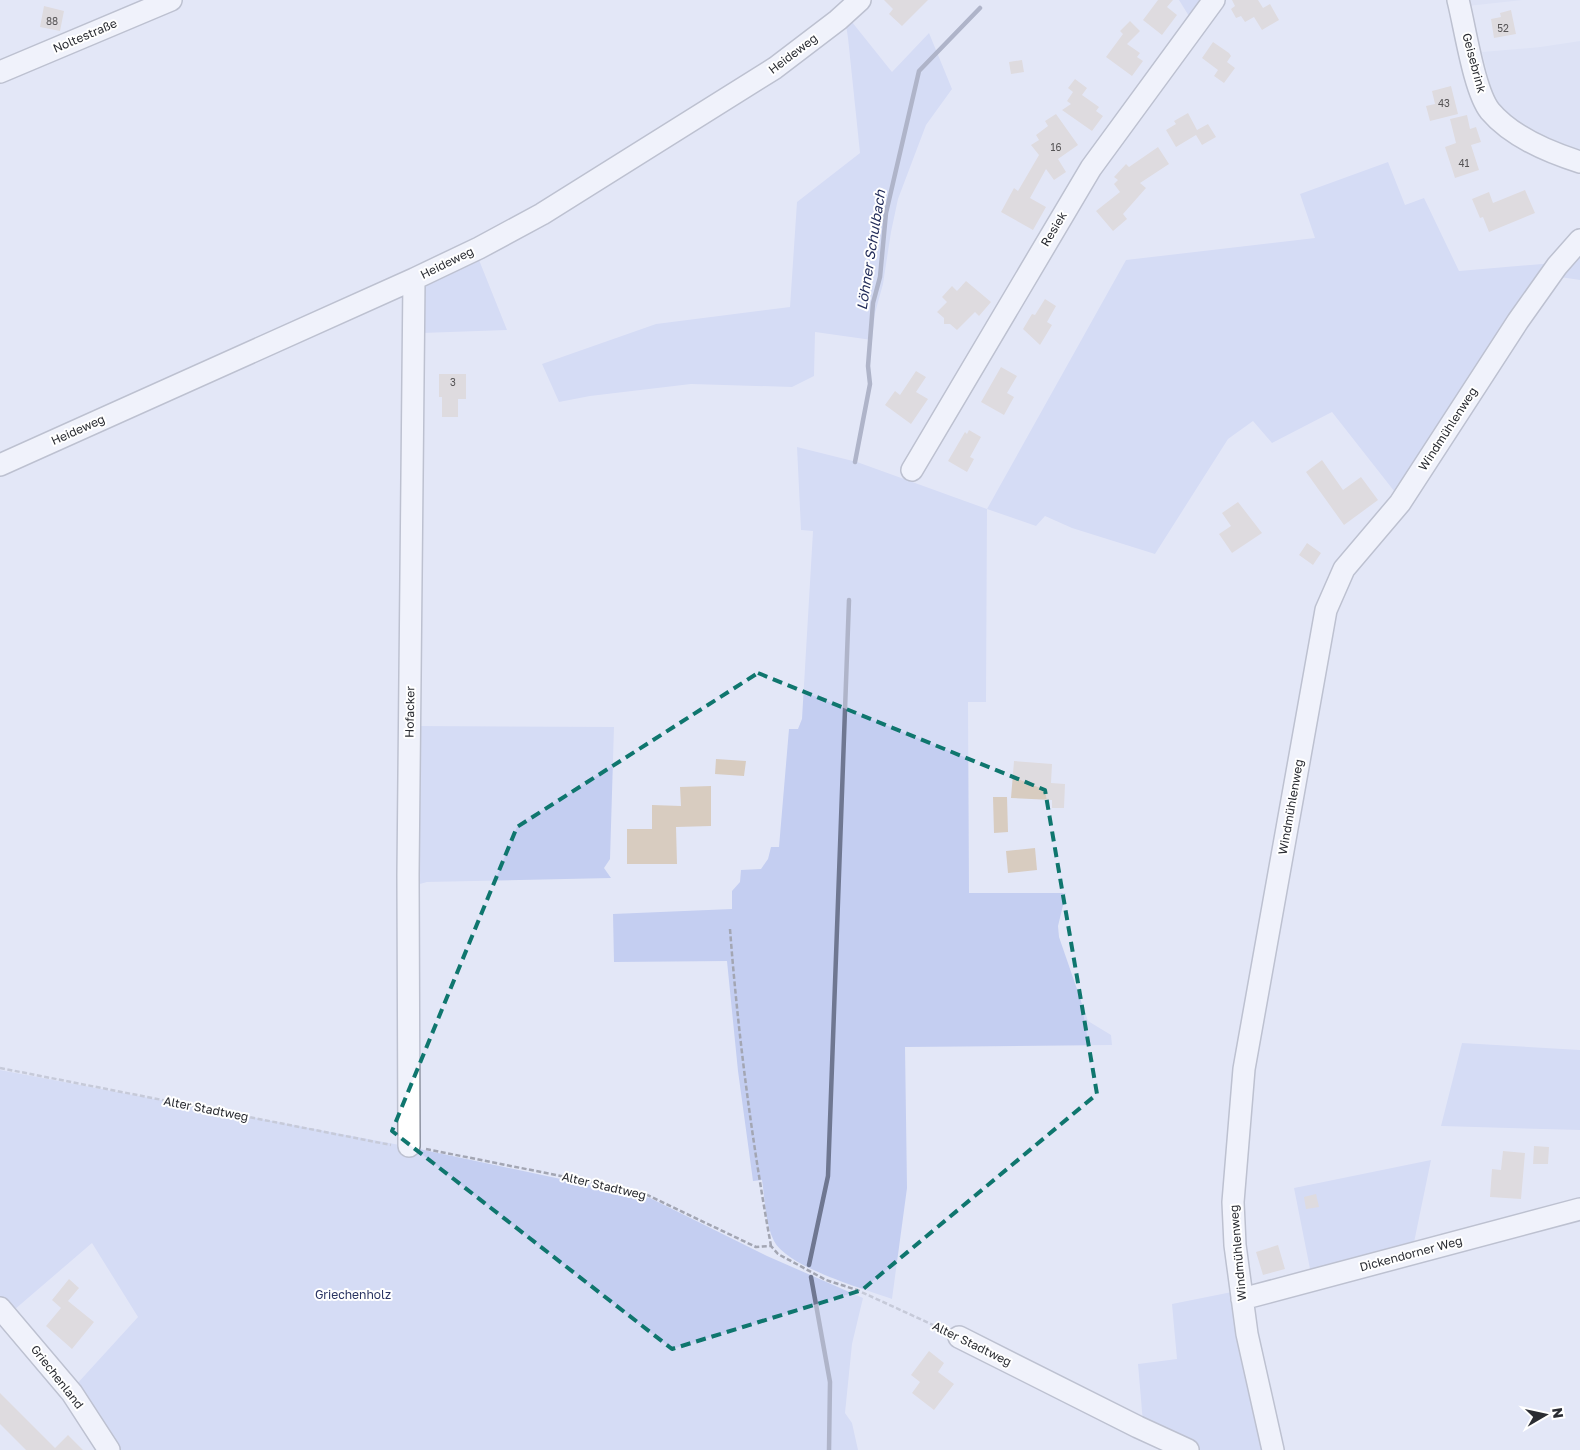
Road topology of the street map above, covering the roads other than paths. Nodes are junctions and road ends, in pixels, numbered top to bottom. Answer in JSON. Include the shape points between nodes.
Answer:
{"nodes":[{"id":1,"x":171,"y":0,"type":"edge"},
{"id":2,"x":860,"y":0,"type":"edge"},
{"id":3,"x":1214,"y":0,"type":"edge"},
{"id":4,"x":1458,"y":0,"type":"edge"},
{"id":5,"x":0,"y":72,"type":"edge"},
{"id":6,"x":1580,"y":162,"type":"edge"},
{"id":7,"x":1580,"y":240,"type":"edge"},
{"id":8,"x":414,"y":279,"type":"junction"},
{"id":9,"x":0,"y":465,"type":"edge"},
{"id":10,"x":912,"y":470,"type":"dead end"},
{"id":11,"x":409,"y":1146,"type":"road end"},
{"id":12,"x":1580,"y":1209,"type":"edge"},
{"id":13,"x":1242,"y":1299,"type":"junction"},
{"id":14,"x":0,"y":1308,"type":"edge"},
{"id":15,"x":959,"y":1337,"type":"road end"},
{"id":16,"x":109,"y":1450,"type":"edge"},
{"id":17,"x":1188,"y":1450,"type":"edge"},
{"id":18,"x":1273,"y":1450,"type":"edge"}],
"edges":[{"from":1,"to":5,"type":"street","name":"Noltestraße"},
{"from":2,"to":8,"type":"street","name":"Heideweg","via":[[776,68],[542,214]]},
{"from":3,"to":10,"type":"street","name":"Resiek","via":[[1091,168]]},
{"from":4,"to":6,"type":"street","name":"Geisebrink","via":[[1478,87],[1489,110],[1508,128],[1554,154]]},
{"from":7,"to":13,"type":"street","name":"Windmühlenweg","via":[[1518,321],[1400,503],[1344,569],[1326,610],[1244,1068],[1233,1202]]},
{"from":8,"to":9,"type":"street","name":"Heideweg"},
{"from":8,"to":11,"type":"street","name":"Hofacker","via":[[408,865]]},
{"from":12,"to":13,"type":"street","name":"Dickendorner Weg"},
{"from":13,"to":18,"type":"street","name":"Windmühlenweg"},
{"from":14,"to":16,"type":"street","name":"Griechenland","via":[[72,1393]]},
{"from":15,"to":17,"type":"street","name":"Alter Stadtweg"}]}
